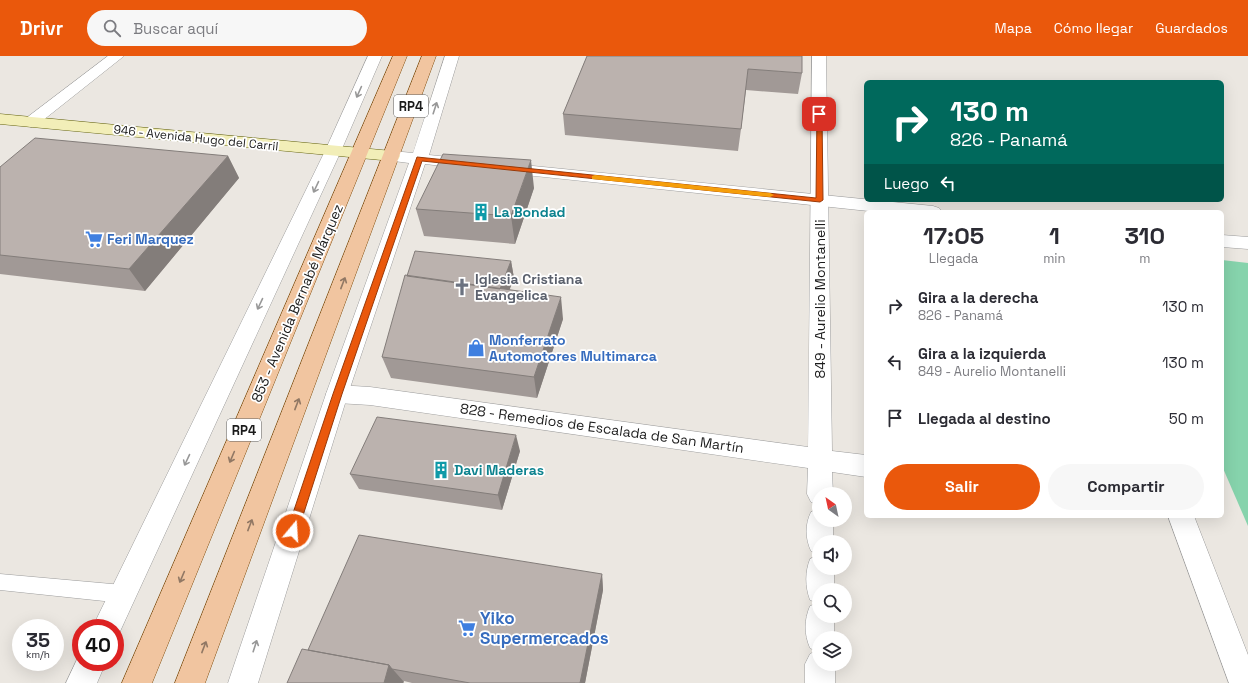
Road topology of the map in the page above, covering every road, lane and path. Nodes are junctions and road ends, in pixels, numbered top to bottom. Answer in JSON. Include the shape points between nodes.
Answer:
{"nodes":[{"id":1,"x":117,"y":56,"type":"edge"},
{"id":2,"x":375,"y":56,"type":"edge"},
{"id":3,"x":400,"y":56,"type":"edge"},
{"id":4,"x":428,"y":56,"type":"edge"},
{"id":5,"x":452,"y":56,"type":"edge"},
{"id":6,"x":819,"y":56,"type":"edge"},
{"id":7,"x":0,"y":119,"type":"edge"},
{"id":8,"x":30,"y":122,"type":"junction"},
{"id":9,"x":333,"y":151,"type":"junction"},
{"id":10,"x":360,"y":154,"type":"junction"},
{"id":11,"x":392,"y":156,"type":"junction"},
{"id":12,"x":419,"y":159,"type":"junction"},
{"id":13,"x":820,"y":200,"type":"junction"},
{"id":14,"x":915,"y":210,"type":"edge"},
{"id":15,"x":1224,"y":241,"type":"edge"},
{"id":16,"x":1248,"y":243,"type":"edge"},
{"id":17,"x":337,"y":394,"type":"junction"},
{"id":18,"x":820,"y":459,"type":"junction"},
{"id":19,"x":864,"y":466,"type":"edge"},
{"id":20,"x":820,"y":487,"type":"edge"},
{"id":21,"x":1182,"y":518,"type":"edge"},
{"id":22,"x":0,"y":582,"type":"edge"},
{"id":23,"x":123,"y":594,"type":"junction"},
{"id":24,"x":111,"y":619,"type":"edge"},
{"id":25,"x":87,"y":671,"type":"edge"},
{"id":26,"x":820,"y":671,"type":"edge"},
{"id":27,"x":81,"y":683,"type":"edge"},
{"id":28,"x":137,"y":683,"type":"edge"},
{"id":29,"x":190,"y":683,"type":"edge"},
{"id":30,"x":243,"y":683,"type":"edge"},
{"id":31,"x":820,"y":683,"type":"edge"},
{"id":32,"x":1244,"y":683,"type":"edge"}],
"edges":[{"from":1,"to":8,"type":"street"},
{"from":2,"to":9,"type":"street","name":"853 - Avenida Bernabé Márquez","one_way":true},
{"from":3,"to":10,"type":"main road","name":"853 - Avenida Bernabé Márquez","number":"RP4"},
{"from":4,"to":11,"type":"main road","number":"RP4"},
{"from":12,"to":5,"type":"street","one_way":true},
{"from":6,"to":13,"type":"street","name":"849 - Aurelio Montanelli"},
{"from":7,"to":8,"type":"main road","name":"946 - Avenida Hugo del Carril"},
{"from":8,"to":9,"type":"main road","name":"946 - Avenida Hugo del Carril"},
{"from":9,"to":10,"type":"main road","name":"946 - Avenida Hugo del Carril"},
{"from":9,"to":23,"type":"street","name":"853 - Avenida Bernabé Márquez","one_way":true},
{"from":10,"to":11,"type":"main road","name":"946 - Avenida Hugo del Carril"},
{"from":10,"to":28,"type":"main road","name":"853 - Avenida Bernabé Márquez","number":"RP4","one_way":true},
{"from":11,"to":12,"type":"street"},
{"from":29,"to":11,"type":"main road","number":"RP4","one_way":true},
{"from":12,"to":13,"type":"street"},
{"from":12,"to":17,"type":"street"},
{"from":13,"to":14,"type":"street"},
{"from":13,"to":18,"type":"street","name":"849 - Aurelio Montanelli"},
{"from":15,"to":16,"type":"street"},
{"from":17,"to":18,"type":"street","name":"828 - Remedios de Escalada de San Martín","via":[[370,396]]},
{"from":30,"to":17,"type":"street","one_way":true},
{"from":18,"to":19,"type":"street","name":"828 - Remedios de Escalada de San Martín"},
{"from":18,"to":20,"type":"street","name":"849 - Aurelio Montanelli"},
{"from":21,"to":32,"type":"street"},
{"from":22,"to":23,"type":"lane"},
{"from":23,"to":24,"type":"street","name":"853 - Avenida Bernabé Márquez"},
{"from":25,"to":27,"type":"street"},
{"from":26,"to":31,"type":"street"}]}
